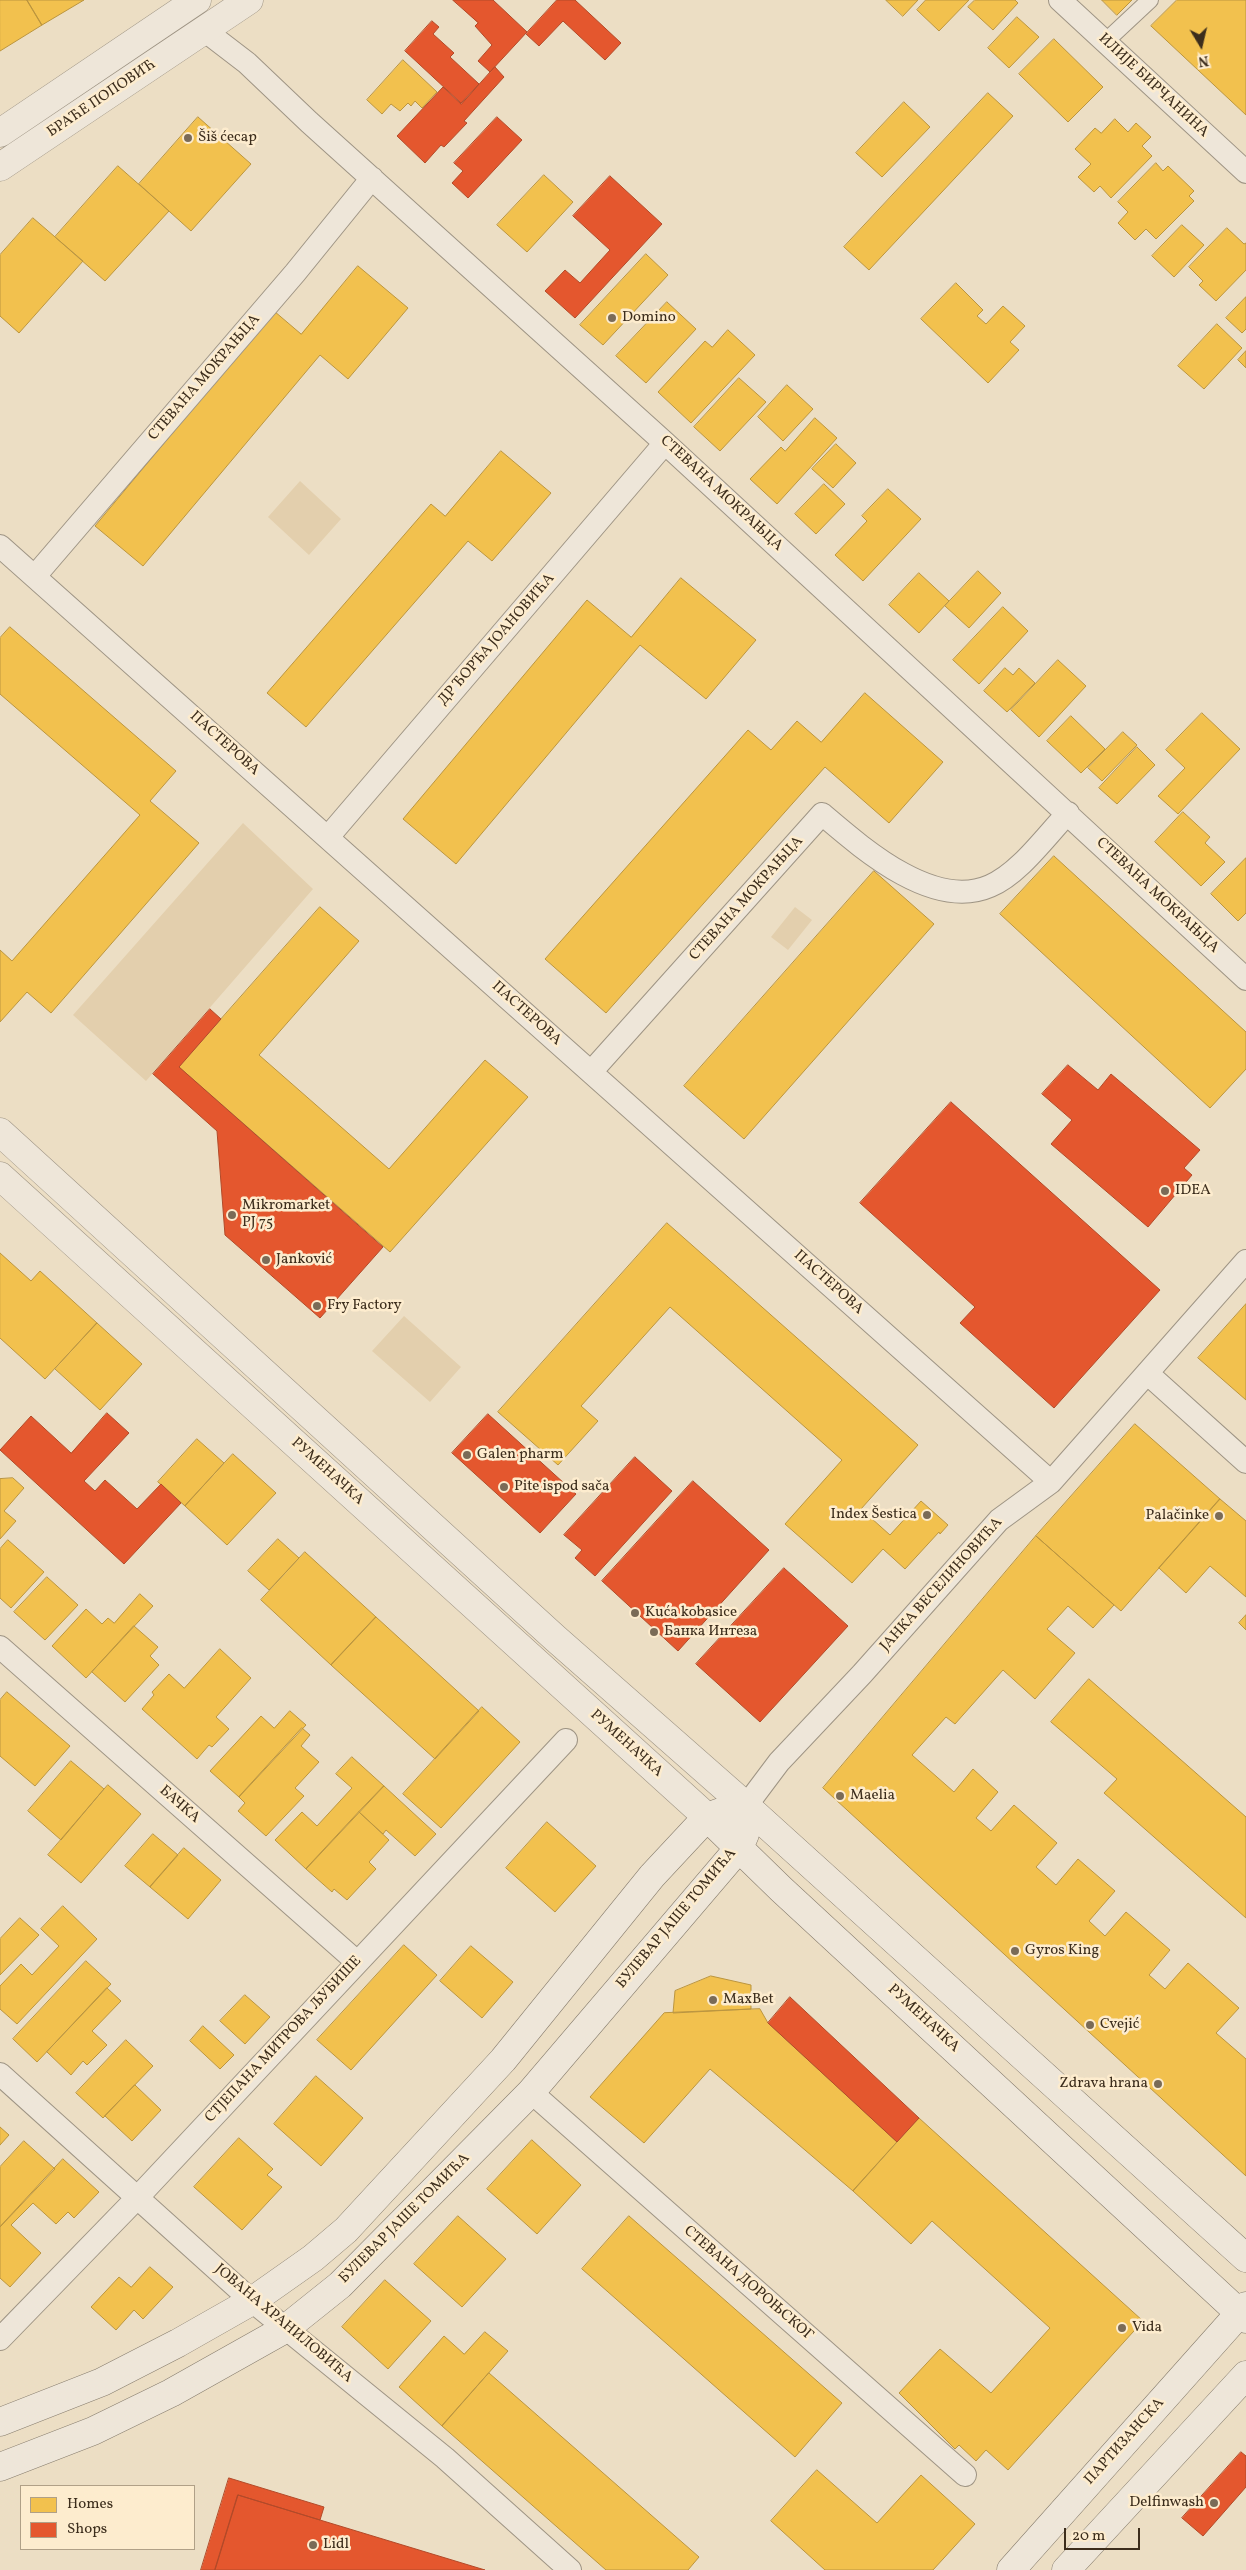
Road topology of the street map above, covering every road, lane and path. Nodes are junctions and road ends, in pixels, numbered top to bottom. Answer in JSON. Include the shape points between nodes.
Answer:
{"nodes":[{"id":1,"x":249,"y":0,"type":"edge"},
{"id":2,"x":1060,"y":0,"type":"edge"},
{"id":3,"x":1150,"y":0,"type":"edge"},
{"id":4,"x":189,"y":6,"type":"edge"},
{"id":5,"x":204,"y":30,"type":"junction"},
{"id":6,"x":1105,"y":42,"type":"junction"},
{"id":7,"x":0,"y":132,"type":"edge"},
{"id":8,"x":0,"y":167,"type":"edge"},
{"id":9,"x":1246,"y":172,"type":"edge"},
{"id":10,"x":372,"y":178,"type":"junction"},
{"id":11,"x":665,"y":443,"type":"junction"},
{"id":12,"x":0,"y":546,"type":"edge"},
{"id":13,"x":35,"y":576,"type":"junction"},
{"id":14,"x":1068,"y":813,"type":"junction"},
{"id":15,"x":328,"y":837,"type":"junction"},
{"id":16,"x":1246,"y":979,"type":"edge"},
{"id":17,"x":591,"y":1072,"type":"junction"},
{"id":18,"x":0,"y":1132,"type":"edge"},
{"id":19,"x":0,"y":1176,"type":"edge"},
{"id":20,"x":1246,"y":1261,"type":"edge"},
{"id":21,"x":1147,"y":1373,"type":"junction"},
{"id":22,"x":1246,"y":1462,"type":"edge"},
{"id":23,"x":1050,"y":1482,"type":"junction"},
{"id":24,"x":0,"y":1647,"type":"edge"},
{"id":25,"x":566,"y":1740,"type":"dead end"},
{"id":26,"x":746,"y":1806,"type":"junction"},
{"id":27,"x":707,"y":1817,"type":"junction"},
{"id":28,"x":739,"y":1848,"type":"junction"},
{"id":29,"x":357,"y":1962,"type":"junction"},
{"id":30,"x":0,"y":2074,"type":"edge"},
{"id":31,"x":531,"y":2092,"type":"junction"},
{"id":32,"x":138,"y":2198,"type":"junction"},
{"id":33,"x":1246,"y":2258,"type":"edge"},
{"id":34,"x":252,"y":2301,"type":"junction"},
{"id":35,"x":1244,"y":2313,"type":"edge"},
{"id":36,"x":285,"y":2329,"type":"junction"},
{"id":37,"x":0,"y":2339,"type":"edge"},
{"id":38,"x":1246,"y":2375,"type":"edge"},
{"id":39,"x":0,"y":2422,"type":"edge"},
{"id":40,"x":0,"y":2468,"type":"edge"},
{"id":41,"x":965,"y":2475,"type":"dead end"},
{"id":42,"x":570,"y":2570,"type":"edge"},
{"id":43,"x":1011,"y":2570,"type":"edge"},
{"id":44,"x":1066,"y":2570,"type":"edge"}],
"edges":[{"from":1,"to":5,"type":"main road","name":"БРАЋЕ ПОПОВИЋ"},
{"from":2,"to":6,"type":"street","name":"ИЛИЈЕ БИРЧАНИНА"},
{"from":3,"to":6,"type":"street"},
{"from":4,"to":7,"type":"main road","name":"БРАЋЕ ПОПОВИЋ"},
{"from":5,"to":8,"type":"main road","name":"БРАЋЕ ПОПОВИЋ"},
{"from":5,"to":10,"type":"street","name":"СТЕВАНА МОКРАЊЦА","via":[[248,63]]},
{"from":6,"to":9,"type":"street","name":"ИЛИЈЕ БИРЧАНИНА"},
{"from":10,"to":11,"type":"street","name":"СТЕВАНА МОКРАЊЦА"},
{"from":10,"to":13,"type":"street","name":"СТЕВАНА МОКРАЊЦА","via":[[295,273]]},
{"from":11,"to":14,"type":"street","name":"СТЕВАНА МОКРАЊЦА"},
{"from":11,"to":15,"type":"street","name":"ДР ЂОРЂА ЈОАНОВИЋА"},
{"from":12,"to":13,"type":"street","name":"ПАСТЕРОВА"},
{"from":13,"to":15,"type":"street","name":"ПАСТЕРОВА"},
{"from":14,"to":16,"type":"street","name":"СТЕВАНА МОКРАЊЦА"},
{"from":14,"to":17,"type":"street","name":"СТЕВАНА МОКРАЊЦА","via":[[1012,872],[989,887],[955,892],[922,885],[894,870],[822,814]]},
{"from":15,"to":17,"type":"street","name":"ПАСТЕРОВА"},
{"from":17,"to":23,"type":"street","name":"ПАСТЕРОВА"},
{"from":18,"to":26,"type":"main road","name":"РУМЕНАЧКА","via":[[555,1638]]},
{"from":19,"to":27,"type":"main road","name":"РУМЕНАЧКА"},
{"from":20,"to":21,"type":"street","name":"ЈАНКА ВЕСЕЛИНОВИЋА"},
{"from":21,"to":22,"type":"street"},
{"from":21,"to":23,"type":"street","name":"ЈАНКА ВЕСЕЛИНОВИЋА"},
{"from":23,"to":26,"type":"street","name":"ЈАНКА ВЕСЕЛИНОВИЋА","via":[[999,1520],[779,1762]]},
{"from":24,"to":29,"type":"street","name":"БАЧКА"},
{"from":25,"to":29,"type":"street","name":"СТЈЕПАНА МИТРОВА ЉУБИШЕ"},
{"from":26,"to":27,"type":"main road","via":[[728,1808]]},
{"from":26,"to":28,"type":"main road","name":"БУЛЕВАР ЈАШЕ ТОМИЋА","via":[[745,1834]]},
{"from":26,"to":33,"type":"main road","name":"РУМЕНАЧКА"},
{"from":27,"to":28,"type":"main road","name":"РУМЕНАЧКА"},
{"from":27,"to":34,"type":"main road","via":[[652,1876],[503,2060],[359,2216],[314,2258]]},
{"from":28,"to":31,"type":"main road","name":"БУЛЕВАР ЈАШЕ ТОМИЋА"},
{"from":28,"to":35,"type":"main road","name":"РУМЕНАЧКА"},
{"from":29,"to":32,"type":"street","name":"СТЈЕПАНА МИТРОВА ЉУБИШЕ"},
{"from":30,"to":32,"type":"street","name":"ЈОВАНА ХРАНИЛОВИЋА"},
{"from":31,"to":36,"type":"main road","name":"БУЛЕВАР ЈАШЕ ТОМИЋА","via":[[340,2285]]},
{"from":31,"to":41,"type":"street","name":"СТЕВАНА ДОРОЊСКОГ"},
{"from":32,"to":34,"type":"street","name":"ЈОВАНА ХРАНИЛОВИЋА"},
{"from":32,"to":37,"type":"street","name":"СТЈЕПАНА МИТРОВА ЉУБИШЕ"},
{"from":34,"to":36,"type":"street","name":"ЈОВАНА ХРАНИЛОВИЋА"},
{"from":34,"to":39,"type":"main road","via":[[102,2382]]},
{"from":35,"to":43,"type":"main road","name":"ПАРТИЗАНСКА"},
{"from":36,"to":40,"type":"main road","name":"БУЛЕВАР ЈАШЕ ТОМИЋА","via":[[171,2393]]},
{"from":36,"to":42,"type":"street","name":"ЈОВАНА ХРАНИЛОВИЋА","via":[[445,2458]]},
{"from":38,"to":44,"type":"main road"}]}
